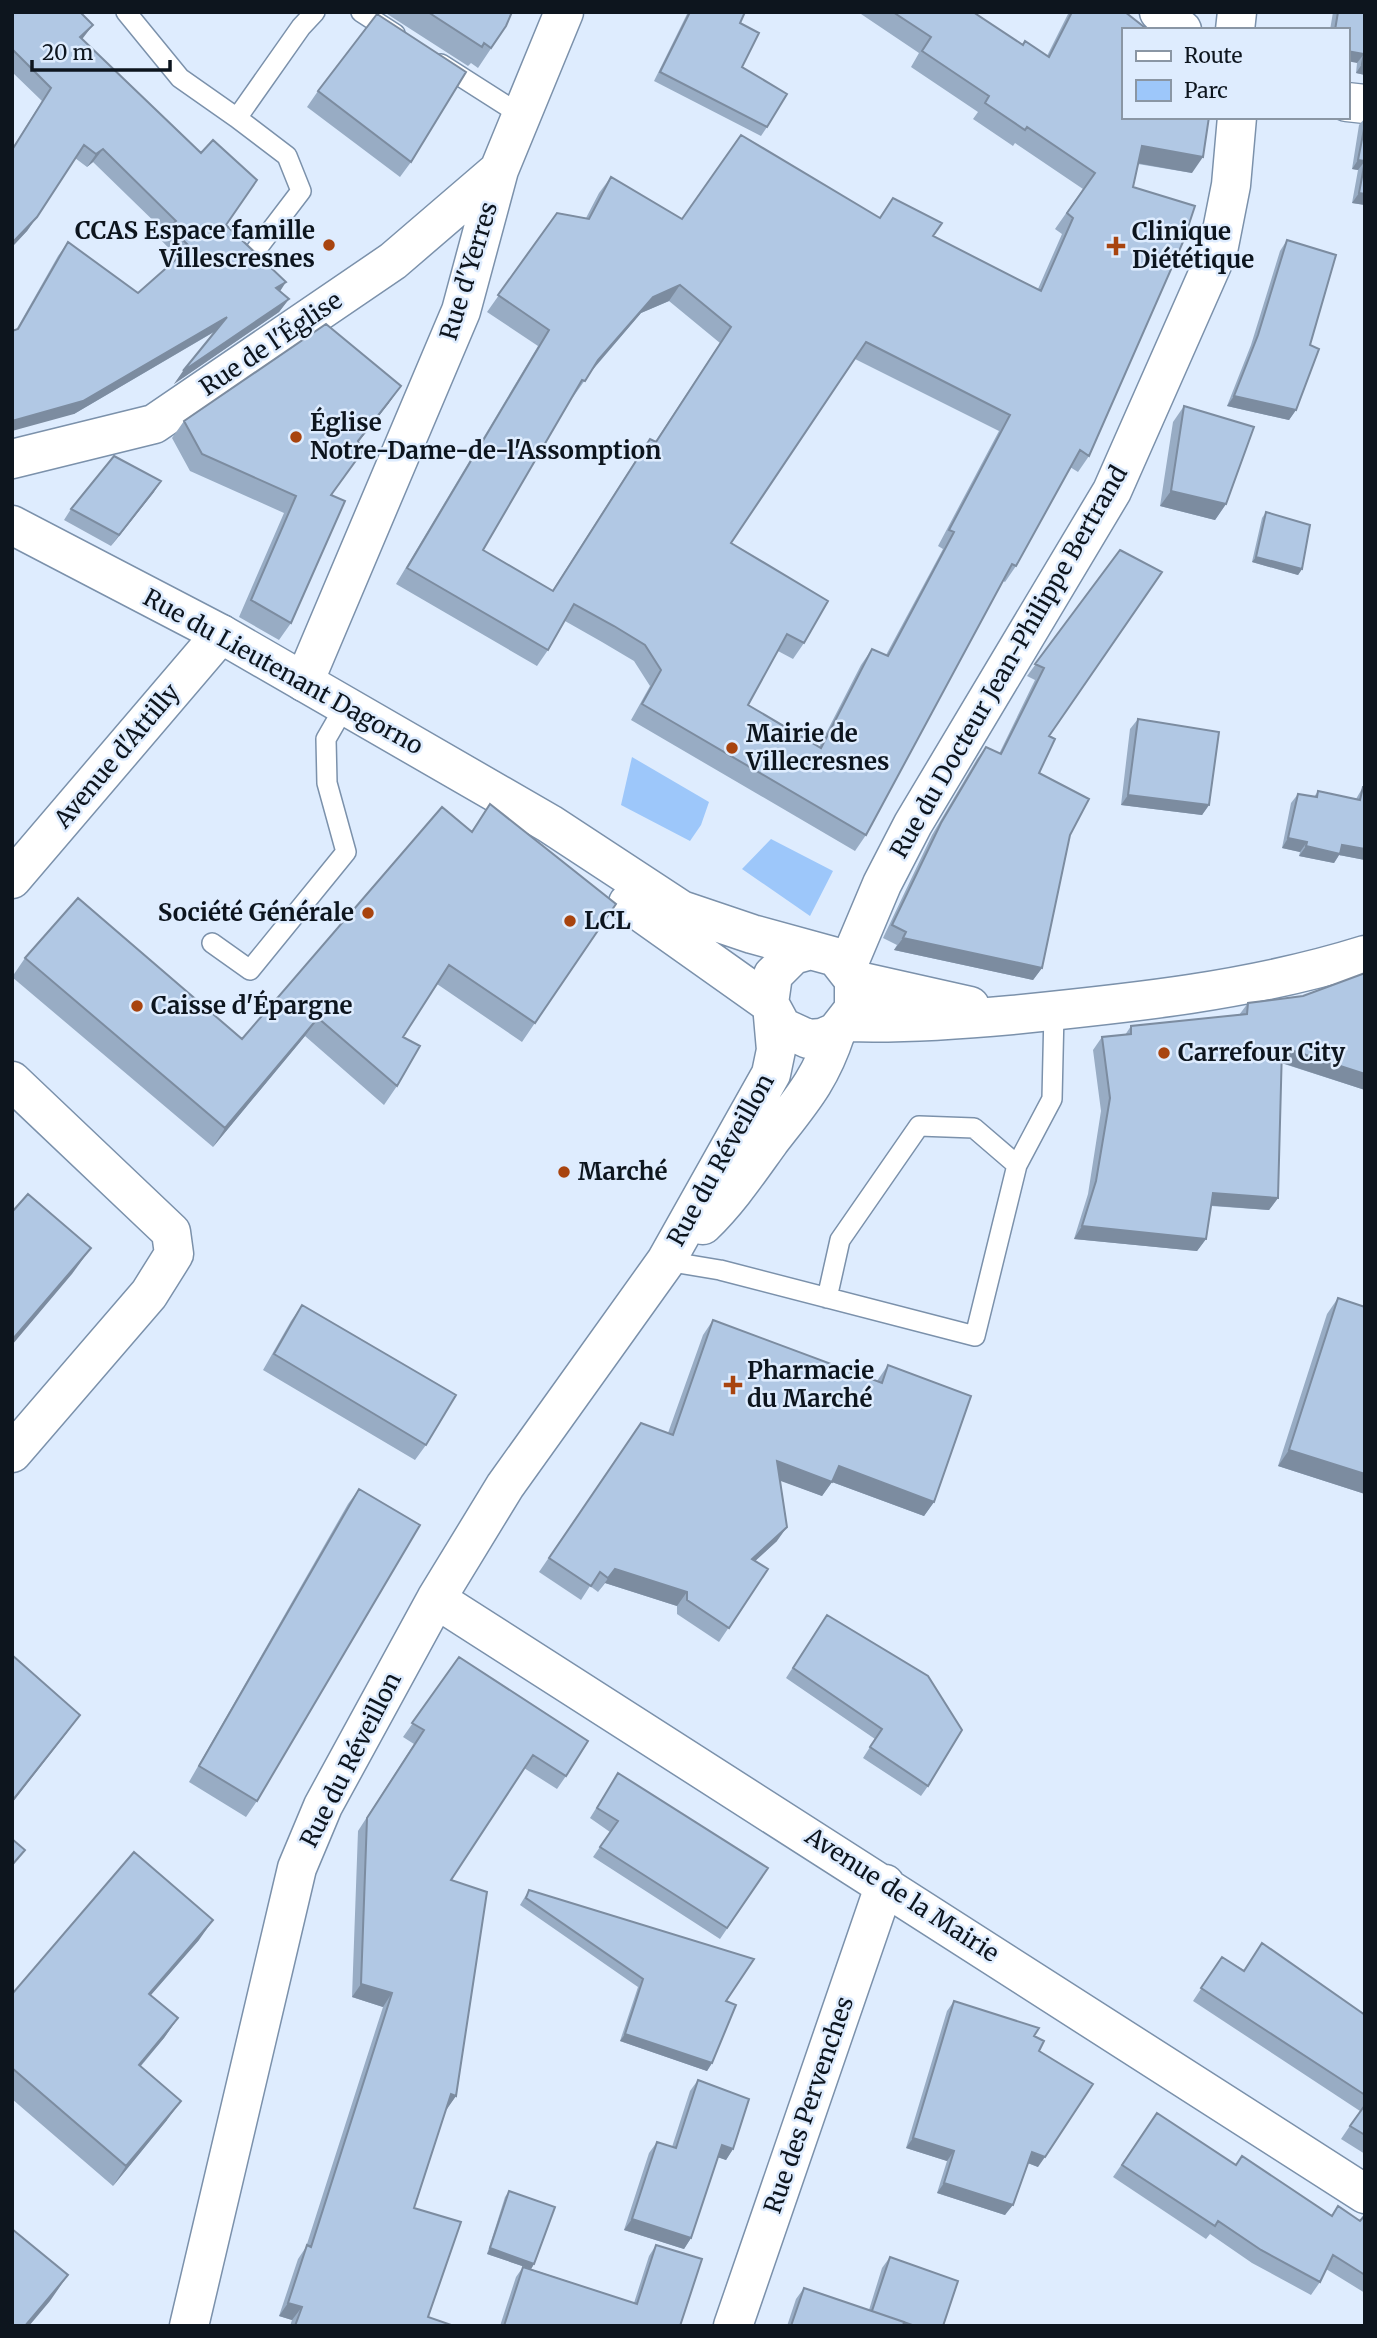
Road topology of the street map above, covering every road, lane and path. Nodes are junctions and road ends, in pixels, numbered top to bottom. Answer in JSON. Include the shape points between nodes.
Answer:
{"nodes":[{"id":1,"x":126,"y":12,"type":"edge"},
{"id":2,"x":315,"y":12,"type":"edge"},
{"id":3,"x":360,"y":12,"type":"edge"},
{"id":4,"x":564,"y":12,"type":"edge"},
{"id":5,"x":1158,"y":12,"type":"edge"},
{"id":6,"x":1179,"y":28,"type":"edge"},
{"id":7,"x":406,"y":41,"type":"edge"},
{"id":8,"x":429,"y":56,"type":"edge"},
{"id":9,"x":521,"y":115,"type":"junction"},
{"id":10,"x":237,"y":118,"type":"junction"},
{"id":11,"x":1237,"y":119,"type":"edge"},
{"id":12,"x":499,"y":170,"type":"junction"},
{"id":13,"x":256,"y":250,"type":"edge"},
{"id":14,"x":12,"y":459,"type":"edge"},
{"id":15,"x":12,"y":525,"type":"edge"},
{"id":16,"x":222,"y":634,"type":"junction"},
{"id":17,"x":304,"y":682,"type":"junction"},
{"id":18,"x":345,"y":706,"type":"junction"},
{"id":19,"x":550,"y":824,"type":"junction"},
{"id":20,"x":12,"y":879,"type":"edge"},
{"id":21,"x":212,"y":943,"type":"dead end"},
{"id":22,"x":807,"y":951,"type":"junction"},
{"id":23,"x":1365,"y":955,"type":"edge"},
{"id":24,"x":851,"y":974,"type":"junction"},
{"id":25,"x":771,"y":1009,"type":"junction"},
{"id":26,"x":1054,"y":1012,"type":"junction"},
{"id":27,"x":1010,"y":1015,"type":"junction"},
{"id":28,"x":841,"y":1027,"type":"junction"},
{"id":29,"x":12,"y":1081,"type":"edge"},
{"id":30,"x":1017,"y":1165,"type":"junction"},
{"id":31,"x":666,"y":1261,"type":"junction"},
{"id":32,"x":827,"y":1298,"type":"junction"},
{"id":33,"x":12,"y":1453,"type":"edge"},
{"id":34,"x":436,"y":1598,"type":"junction"},
{"id":35,"x":885,"y":1884,"type":"junction"},
{"id":36,"x":1365,"y":2194,"type":"edge"},
{"id":37,"x":189,"y":2326,"type":"edge"},
{"id":38,"x":733,"y":2326,"type":"edge"}],
"edges":[{"from":1,"to":10,"type":"lane","via":[[180,78]]},
{"from":2,"to":10,"type":"lane"},
{"from":3,"to":7,"type":"lane"},
{"from":4,"to":9,"type":"street","name":"Rue d'Yerres"},
{"from":5,"to":6,"type":"street"},
{"from":8,"to":9,"type":"lane"},
{"from":9,"to":12,"type":"street","name":"Rue d'Yerres"},
{"from":10,"to":13,"type":"lane","via":[[287,156],[301,191]]},
{"from":11,"to":24,"type":"street","name":"Rue du Docteur Jean-Philippe Bertrand","via":[[1218,251],[1112,491],[913,824],[882,884]]},
{"from":12,"to":14,"type":"street","name":"Rue de l'Église","via":[[393,261],[154,424]]},
{"from":12,"to":17,"type":"street","name":"Rue d'Yerres","via":[[461,311]]},
{"from":15,"to":16,"type":"street","name":"Rue du Lieutenant Dagorno"},
{"from":16,"to":17,"type":"street","name":"Rue du Lieutenant Dagorno"},
{"from":16,"to":20,"type":"street","name":"Avenue d'Attilly"},
{"from":17,"to":18,"type":"street","name":"Rue du Lieutenant Dagorno"},
{"from":18,"to":19,"type":"street","name":"Rue du Lieutenant Dagorno"},
{"from":18,"to":21,"type":"lane","via":[[326,739],[327,783],[346,852],[250,970]]},
{"from":19,"to":22,"type":"street","name":"Rue du Lieutenant Dagorno","via":[[681,910]]},
{"from":19,"to":25,"type":"street","name":"Rue du Lieutenant Dagorno","via":[[637,911]]},
{"from":22,"to":24,"type":"street","name":"Rue du Lieutenant Dagorno","via":[[836,957]]},
{"from":22,"to":25,"type":"street","via":[[793,955],[773,975]]},
{"from":23,"to":26,"type":"street","name":"Rue du Lieutenant Dagorno","via":[[1299,975]]},
{"from":24,"to":27,"type":"street","name":"Rue du Lieutenant Dagorno"},
{"from":24,"to":28,"type":"street","via":[[857,995],[854,1009]]},
{"from":25,"to":28,"type":"street","name":"Rue du Lieutenant Dagorno","via":[[782,1027],[808,1039]]},
{"from":25,"to":31,"type":"street","name":"Rue du Réveillon","via":[[776,1050],[771,1074]]},
{"from":26,"to":27,"type":"street","name":"Rue du Lieutenant Dagorno"},
{"from":26,"to":30,"type":"lane","via":[[1052,1099]]},
{"from":27,"to":28,"type":"street","name":"Rue du Lieutenant Dagorno"},
{"from":28,"to":31,"type":"street","name":"Rue du Réveillon","via":[[812,1089],[722,1206]]},
{"from":29,"to":33,"type":"street","via":[[171,1232],[174,1254],[149,1294]]},
{"from":30,"to":32,"type":"lane","via":[[974,1128],[919,1126],[840,1240]]},
{"from":30,"to":32,"type":"lane","via":[[975,1336]]},
{"from":31,"to":32,"type":"lane"},
{"from":31,"to":34,"type":"street","name":"Rue du Réveillon","via":[[505,1486]]},
{"from":34,"to":35,"type":"street","name":"Avenue de la Mairie"},
{"from":34,"to":37,"type":"street","name":"Rue du Réveillon","via":[[323,1806],[297,1868]]},
{"from":35,"to":36,"type":"street","name":"Avenue de la Mairie"},
{"from":35,"to":38,"type":"street","name":"Rue des Pervenches"}]}
